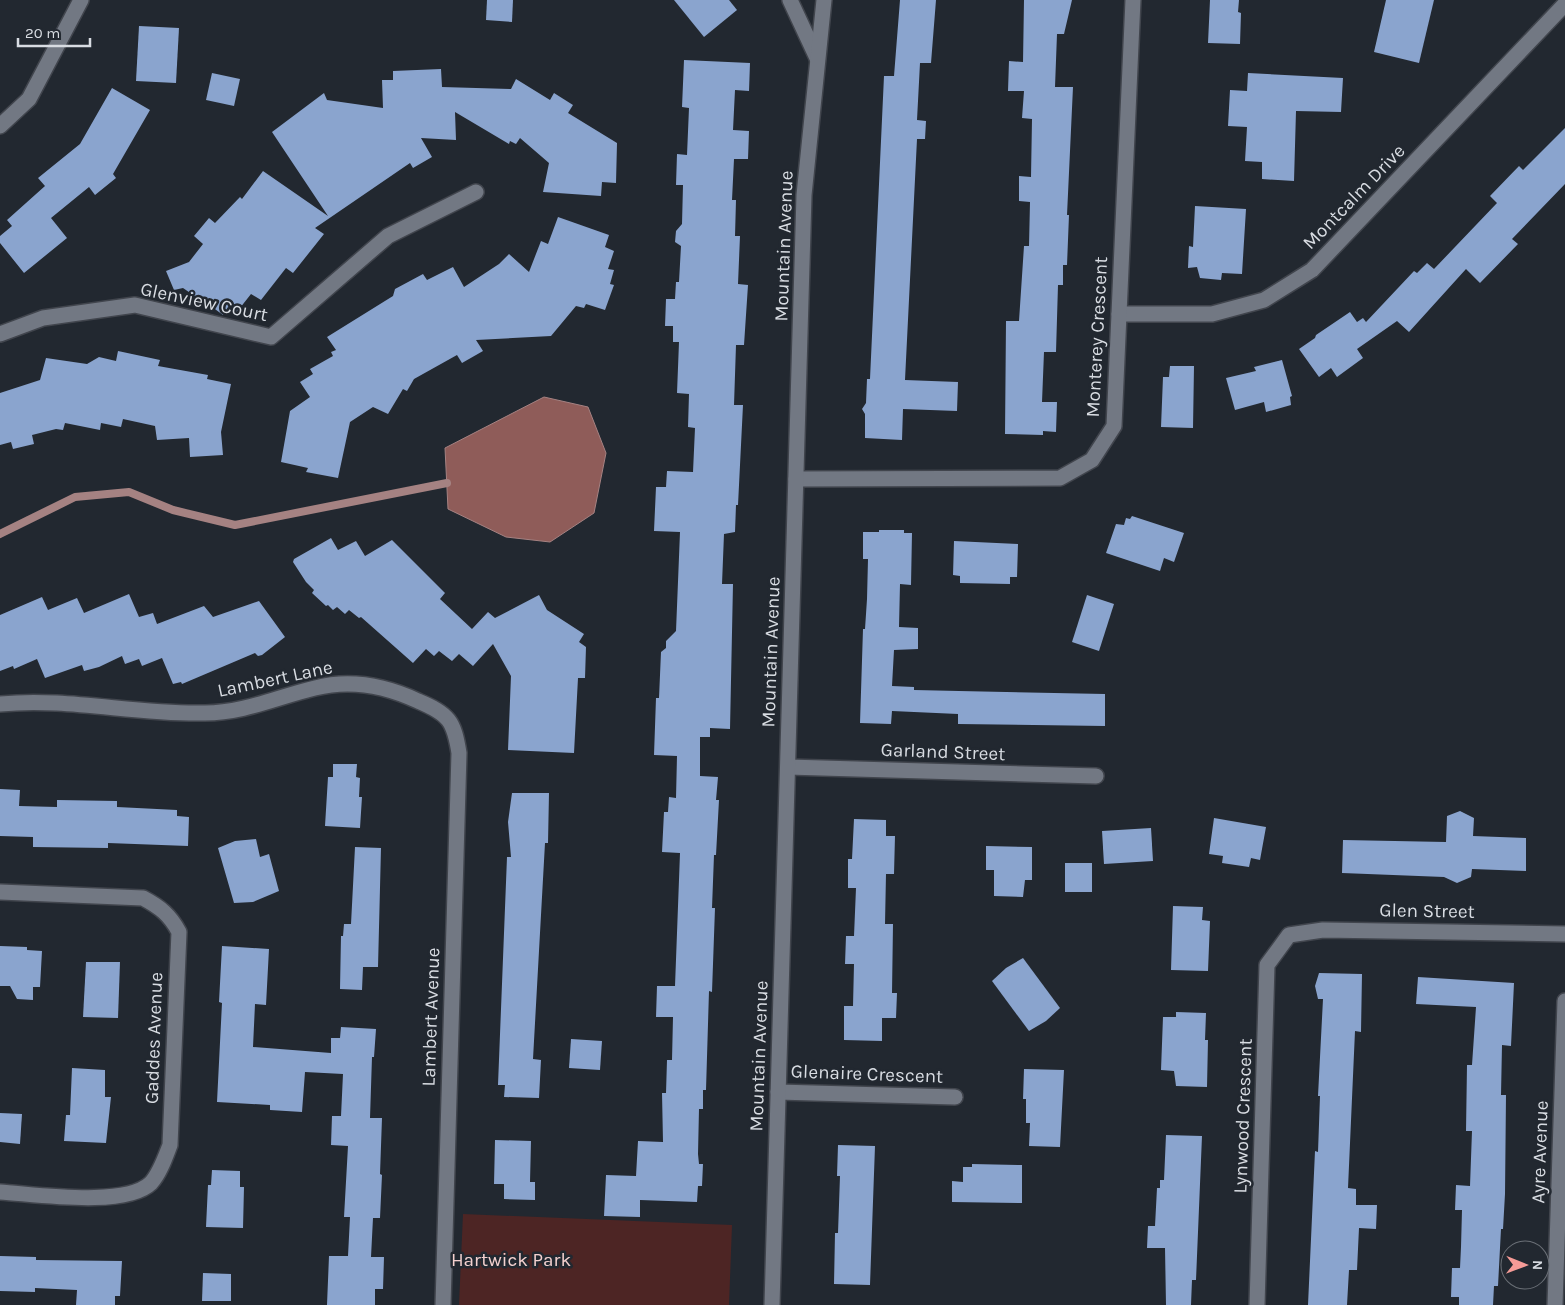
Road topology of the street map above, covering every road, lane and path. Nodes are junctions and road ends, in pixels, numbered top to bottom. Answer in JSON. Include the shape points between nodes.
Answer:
{"nodes":[{"id":1,"x":81,"y":0,"type":"edge"},
{"id":2,"x":790,"y":0,"type":"edge"},
{"id":3,"x":824,"y":0,"type":"edge"},
{"id":4,"x":1133,"y":0,"type":"edge"},
{"id":5,"x":1565,"y":4,"type":"edge"},
{"id":6,"x":817,"y":59,"type":"junction"},
{"id":7,"x":0,"y":126,"type":"edge"},
{"id":8,"x":476,"y":192,"type":"dead end"},
{"id":9,"x":1119,"y":314,"type":"junction"},
{"id":10,"x":0,"y":334,"type":"edge"},
{"id":11,"x":796,"y":479,"type":"junction"},
{"id":12,"x":0,"y":704,"type":"edge"},
{"id":13,"x":456,"y":730,"type":"joint"},
{"id":14,"x":788,"y":767,"type":"junction"},
{"id":15,"x":1096,"y":776,"type":"dead end"},
{"id":16,"x":0,"y":892,"type":"edge"},
{"id":17,"x":1565,"y":934,"type":"edge"},
{"id":18,"x":1290,"y":935,"type":"joint"},
{"id":19,"x":1565,"y":1001,"type":"edge"},
{"id":20,"x":778,"y":1092,"type":"junction"},
{"id":21,"x":955,"y":1097,"type":"dead end"},
{"id":22,"x":0,"y":1192,"type":"edge"},
{"id":23,"x":443,"y":1305,"type":"edge"},
{"id":24,"x":772,"y":1305,"type":"edge"},
{"id":25,"x":1257,"y":1305,"type":"edge"},
{"id":26,"x":1555,"y":1305,"type":"edge"}],
"edges":[{"from":1,"to":7,"type":"street","via":[[29,99]]},
{"from":2,"to":6,"type":"street"},
{"from":3,"to":6,"type":"street","name":"Mountain Avenue"},
{"from":4,"to":9,"type":"street","name":"Monterey Crescent"},
{"from":5,"to":9,"type":"street","name":"Montcalm Drive","via":[[1312,270],[1264,300],[1212,314]]},
{"from":6,"to":11,"type":"street","name":"Mountain Avenue","via":[[804,195]]},
{"from":8,"to":10,"type":"street","name":"Glenview Court","via":[[388,236],[271,337],[135,305],[43,318]]},
{"from":9,"to":11,"type":"street","name":"Monterey Crescent","via":[[1114,426],[1092,460],[1060,478]]},
{"from":11,"to":14,"type":"street","name":"Mountain Avenue"},
{"from":12,"to":13,"type":"street","name":"Lambert Lane","via":[[26,701],[152,712],[220,713],[258,706],[317,687],[354,683],[399,692],[446,717]]},
{"from":13,"to":23,"type":"street","name":"Lambert Avenue","via":[[459,753]]},
{"from":14,"to":15,"type":"street","name":"Garland Street"},
{"from":14,"to":20,"type":"street","name":"Mountain Avenue"},
{"from":16,"to":22,"type":"street","name":"Gaddes Avenue","via":[[143,898],[159,906],[171,918],[178,932],[170,1145],[164,1163],[150,1183],[139,1191],[122,1196]]},
{"from":17,"to":18,"type":"street","name":"Glen Street","via":[[1323,930]]},
{"from":18,"to":25,"type":"street","name":"Lynwood Crescent","via":[[1267,965]]},
{"from":19,"to":26,"type":"street","name":"Ayre Avenue"},
{"from":20,"to":21,"type":"street","name":"Glenaire Crescent"},
{"from":20,"to":24,"type":"street","name":"Mountain Avenue"}]}
